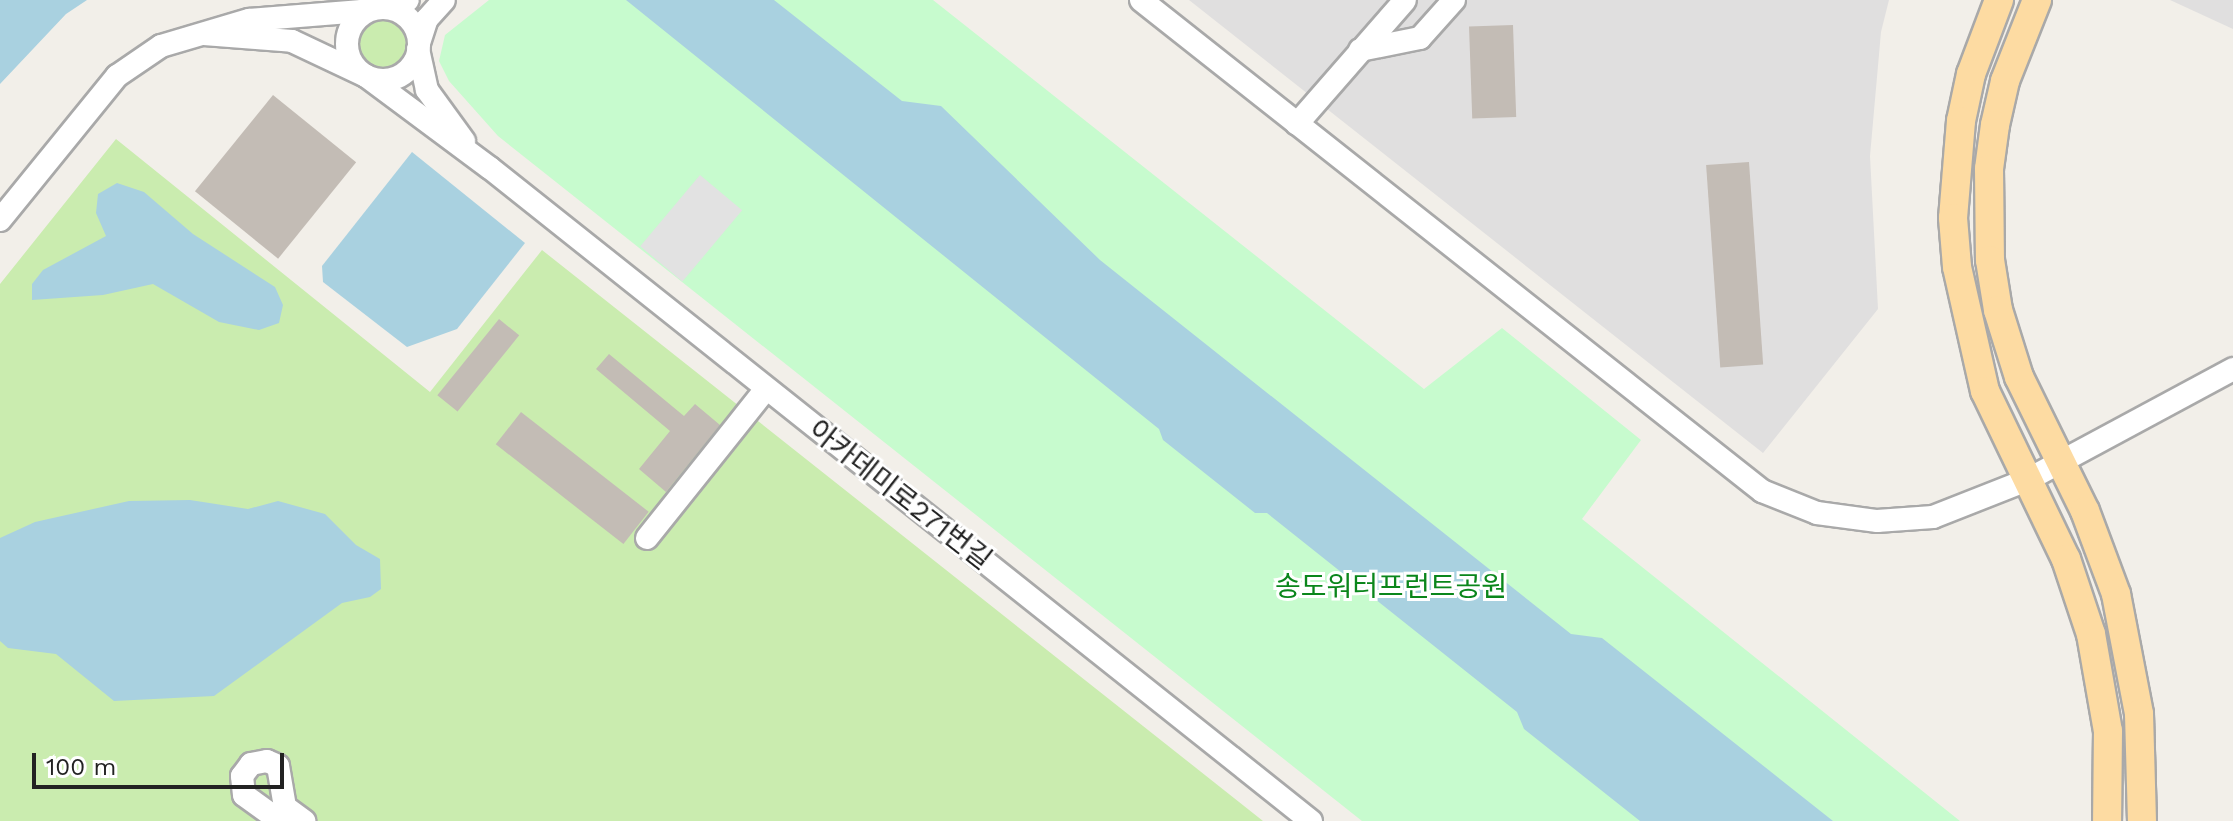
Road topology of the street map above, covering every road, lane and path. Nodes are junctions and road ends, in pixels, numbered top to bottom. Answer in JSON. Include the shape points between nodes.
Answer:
{"nodes":[{"id":1,"x":408,"y":0,"type":"edge"},
{"id":2,"x":444,"y":0,"type":"edge"},
{"id":3,"x":1141,"y":0,"type":"edge"},
{"id":4,"x":1405,"y":0,"type":"edge"},
{"id":5,"x":1454,"y":0,"type":"edge"},
{"id":6,"x":1999,"y":0,"type":"edge"},
{"id":7,"x":2037,"y":0,"type":"edge"},
{"id":8,"x":379,"y":8,"type":"junction"},
{"id":9,"x":204,"y":34,"type":"junction"},
{"id":10,"x":418,"y":46,"type":"junction"},
{"id":11,"x":1360,"y":50,"type":"junction"},
{"id":12,"x":366,"y":76,"type":"junction"},
{"id":13,"x":1297,"y":124,"type":"junction"},
{"id":14,"x":490,"y":168,"type":"junction"},
{"id":15,"x":0,"y":220,"type":"edge"},
{"id":16,"x":2233,"y":369,"type":"edge"},
{"id":17,"x":766,"y":389,"type":"junction"},
{"id":18,"x":2059,"y":462,"type":"junction"},
{"id":19,"x":2027,"y":480,"type":"junction"},
{"id":20,"x":647,"y":538,"type":"dead end"},
{"id":21,"x":280,"y":821,"type":"edge"},
{"id":22,"x":304,"y":821,"type":"edge"},
{"id":23,"x":1311,"y":821,"type":"edge"},
{"id":24,"x":2107,"y":821,"type":"edge"},
{"id":25,"x":2142,"y":821,"type":"edge"}],
"edges":[{"from":1,"to":8,"type":"street"},
{"from":2,"to":10,"type":"street","via":[[427,19]]},
{"from":3,"to":13,"type":"street"},
{"from":4,"to":11,"type":"street"},
{"from":5,"to":11,"type":"street","via":[[1420,38]]},
{"from":6,"to":19,"type":"main road","via":[[1971,74],[1961,121],[1953,218],[1975,361],[2001,432]]},
{"from":7,"to":18,"type":"main road","via":[[2005,81],[1989,169],[1987,218],[1998,310],[2009,349]]},
{"from":8,"to":9,"type":"street","via":[[276,16]]},
{"from":8,"to":10,"type":"street","via":[[407,17]]},
{"from":8,"to":12,"type":"street","via":[[358,17],[347,37],[349,59]]},
{"from":9,"to":12,"type":"street","via":[[292,41]]},
{"from":9,"to":15,"type":"street","via":[[161,46],[117,76]]},
{"from":10,"to":12,"type":"street","via":[[410,68],[397,78]]},
{"from":10,"to":14,"type":"street","via":[[427,90],[458,135]]},
{"from":11,"to":13,"type":"street"},
{"from":12,"to":14,"type":"street"},
{"from":13,"to":19,"type":"street","via":[[1762,491],[1817,513],[1877,521],[1933,517]]},
{"from":14,"to":17,"type":"street","name":"아카데미로271번길"},
{"from":16,"to":18,"type":"street"},
{"from":17,"to":20,"type":"street"},
{"from":17,"to":23,"type":"street","name":"아카데미로271번길"},
{"from":18,"to":19,"type":"street"},
{"from":18,"to":25,"type":"main road","via":[[2085,511],[2125,629],[2142,741]]},
{"from":19,"to":24,"type":"main road","via":[[2066,559],[2099,664],[2108,731]]},
{"from":21,"to":22,"type":"street","via":[[244,795],[242,776],[251,764],[267,761],[278,766],[285,807]]}]}
